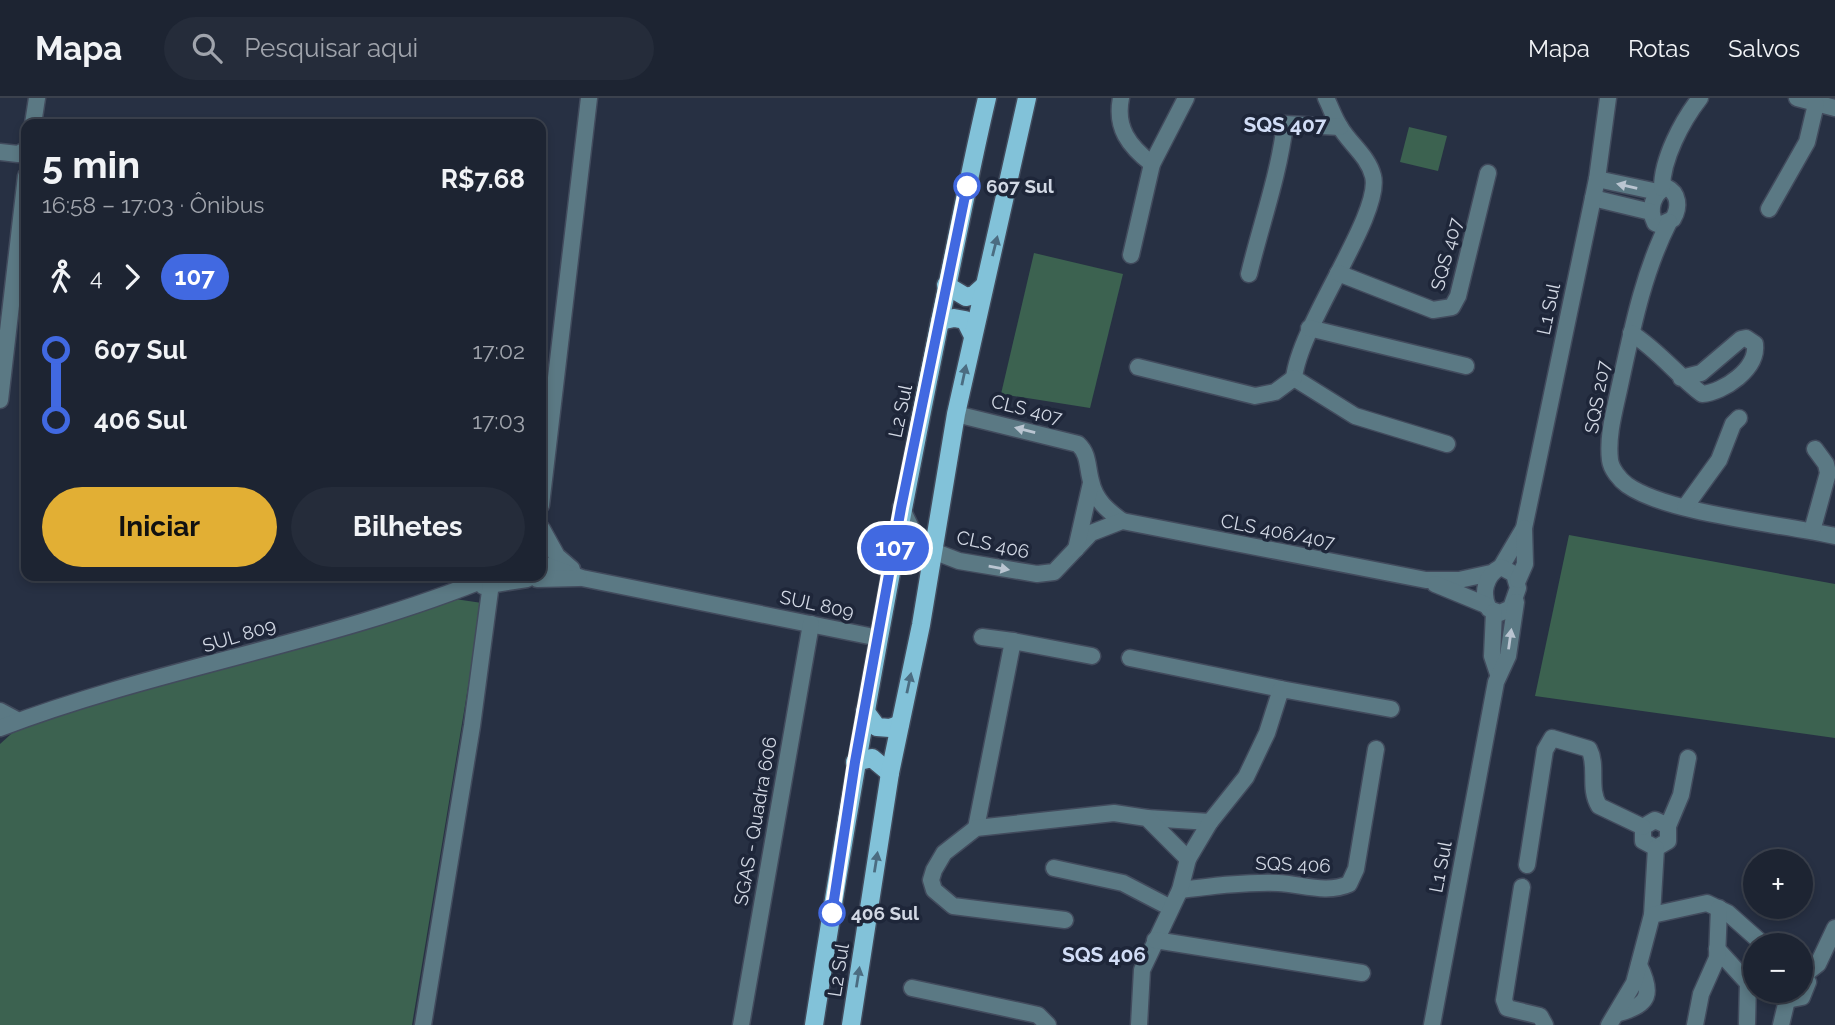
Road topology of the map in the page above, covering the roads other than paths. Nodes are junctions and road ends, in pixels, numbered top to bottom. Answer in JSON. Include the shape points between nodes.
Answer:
{"nodes":[{"id":1,"x":37,"y":98,"type":"edge"},
{"id":2,"x":589,"y":98,"type":"edge"},
{"id":3,"x":987,"y":98,"type":"edge"},
{"id":4,"x":1027,"y":98,"type":"edge"},
{"id":5,"x":1121,"y":98,"type":"edge"},
{"id":6,"x":1186,"y":98,"type":"edge"},
{"id":7,"x":1326,"y":98,"type":"edge"},
{"id":8,"x":1608,"y":98,"type":"edge"},
{"id":9,"x":1700,"y":98,"type":"edge"},
{"id":10,"x":1797,"y":98,"type":"edge"},
{"id":11,"x":1816,"y":104,"type":"junction"},
{"id":12,"x":1835,"y":108,"type":"edge"},
{"id":13,"x":34,"y":119,"type":"edge"},
{"id":14,"x":1339,"y":127,"type":"junction"},
{"id":15,"x":0,"y":152,"type":"edge"},
{"id":16,"x":21,"y":155,"type":"edge"},
{"id":17,"x":1152,"y":164,"type":"junction"},
{"id":18,"x":1488,"y":173,"type":"dead end"},
{"id":19,"x":1597,"y":179,"type":"junction"},
{"id":20,"x":1665,"y":192,"type":"junction"},
{"id":21,"x":1593,"y":198,"type":"junction"},
{"id":22,"x":1769,"y":209,"type":"dead end"},
{"id":23,"x":21,"y":219,"type":"edge"},
{"id":24,"x":1659,"y":219,"type":"junction"},
{"id":25,"x":1131,"y":255,"type":"dead end"},
{"id":26,"x":1338,"y":273,"type":"junction"},
{"id":27,"x":1249,"y":274,"type":"dead end"},
{"id":28,"x":946,"y":285,"type":"junction"},
{"id":29,"x":984,"y":286,"type":"junction"},
{"id":30,"x":940,"y":321,"type":"junction"},
{"id":31,"x":1309,"y":327,"type":"junction"},
{"id":32,"x":1631,"y":333,"type":"junction"},
{"id":33,"x":972,"y":336,"type":"junction"},
{"id":34,"x":1466,"y":366,"type":"dead end"},
{"id":35,"x":1138,"y":367,"type":"dead end"},
{"id":36,"x":1701,"y":373,"type":"junction"},
{"id":37,"x":1294,"y":378,"type":"junction"},
{"id":38,"x":1681,"y":378,"type":"junction"},
{"id":39,"x":1702,"y":394,"type":"junction"},
{"id":40,"x":0,"y":400,"type":"edge"},
{"id":41,"x":956,"y":414,"type":"junction"},
{"id":42,"x":1739,"y":418,"type":"dead end"},
{"id":43,"x":1447,"y":444,"type":"dead end"},
{"id":44,"x":1815,"y":449,"type":"dead end"},
{"id":45,"x":546,"y":463,"type":"edge"},
{"id":46,"x":1091,"y":483,"type":"junction"},
{"id":47,"x":1685,"y":507,"type":"junction"},
{"id":48,"x":901,"y":508,"type":"junction"},
{"id":49,"x":1122,"y":521,"type":"junction"},
{"id":50,"x":1524,"y":528,"type":"junction"},
{"id":51,"x":1812,"y":531,"type":"junction"},
{"id":52,"x":546,"y":532,"type":"edge"},
{"id":53,"x":1835,"y":536,"type":"edge"},
{"id":54,"x":1076,"y":549,"type":"junction"},
{"id":55,"x":933,"y":551,"type":"junction"},
{"id":56,"x":1496,"y":570,"type":"junction"},
{"id":57,"x":546,"y":572,"type":"edge"},
{"id":58,"x":582,"y":578,"type":"junction"},
{"id":59,"x":1426,"y":580,"type":"junction"},
{"id":60,"x":1518,"y":580,"type":"junction"},
{"id":61,"x":487,"y":581,"type":"edge"},
{"id":62,"x":493,"y":581,"type":"edge"},
{"id":63,"x":1516,"y":602,"type":"junction"},
{"id":64,"x":1490,"y":609,"type":"junction"},
{"id":65,"x":811,"y":624,"type":"junction"},
{"id":66,"x":982,"y":637,"type":"dead end"},
{"id":67,"x":879,"y":638,"type":"junction"},
{"id":68,"x":1013,"y":641,"type":"junction"},
{"id":69,"x":1092,"y":656,"type":"dead end"},
{"id":70,"x":1130,"y":658,"type":"dead end"},
{"id":71,"x":1497,"y":674,"type":"junction"},
{"id":72,"x":1281,"y":689,"type":"junction"},
{"id":73,"x":1391,"y":709,"type":"dead end"},
{"id":74,"x":865,"y":711,"type":"junction"},
{"id":75,"x":6,"y":722,"type":"edge"},
{"id":76,"x":900,"y":724,"type":"junction"},
{"id":77,"x":1376,"y":749,"type":"dead end"},
{"id":78,"x":1688,"y":758,"type":"dead end"},
{"id":79,"x":855,"y":762,"type":"junction"},
{"id":80,"x":890,"y":773,"type":"junction"},
{"id":81,"x":1147,"y":818,"type":"junction"},
{"id":82,"x":1190,"y":822,"type":"junction"},
{"id":83,"x":1210,"y":822,"type":"junction"},
{"id":84,"x":1668,"y":826,"type":"junction"},
{"id":85,"x":1643,"y":827,"type":"junction"},
{"id":86,"x":976,"y":828,"type":"junction"},
{"id":87,"x":1175,"y":847,"type":"junction"},
{"id":88,"x":1656,"y":848,"type":"junction"},
{"id":89,"x":1188,"y":859,"type":"junction"},
{"id":90,"x":1527,"y":865,"type":"dead end"},
{"id":91,"x":1054,"y":869,"type":"dead end"},
{"id":92,"x":1522,"y":887,"type":"dead end"},
{"id":93,"x":1180,"y":890,"type":"junction"},
{"id":94,"x":1171,"y":908,"type":"junction"},
{"id":95,"x":1719,"y":908,"type":"junction"},
{"id":96,"x":1652,"y":915,"type":"junction"},
{"id":97,"x":1065,"y":920,"type":"dead end"},
{"id":98,"x":1835,"y":928,"type":"edge"},
{"id":99,"x":1749,"y":933,"type":"edge"},
{"id":100,"x":1155,"y":940,"type":"junction"},
{"id":101,"x":1717,"y":949,"type":"junction"},
{"id":102,"x":1813,"y":963,"type":"edge"},
{"id":103,"x":1362,"y":973,"type":"dead end"},
{"id":104,"x":912,"y":988,"type":"dead end"},
{"id":105,"x":1782,"y":1003,"type":"edge"},
{"id":106,"x":1614,"y":1019,"type":"edge"},
{"id":107,"x":1747,"y":1023,"type":"dead end"},
{"id":108,"x":423,"y":1025,"type":"edge"},
{"id":109,"x":741,"y":1025,"type":"edge"},
{"id":110,"x":814,"y":1025,"type":"edge"},
{"id":111,"x":851,"y":1025,"type":"edge"},
{"id":112,"x":1048,"y":1025,"type":"edge"},
{"id":113,"x":1139,"y":1025,"type":"edge"},
{"id":114,"x":1432,"y":1025,"type":"edge"},
{"id":115,"x":1545,"y":1025,"type":"edge"},
{"id":116,"x":1695,"y":1025,"type":"edge"},
{"id":117,"x":1781,"y":1025,"type":"edge"}],
"edges":[{"from":1,"to":13,"type":"street"},
{"from":2,"to":45,"type":"street"},
{"from":3,"to":28,"type":"main road","name":"L2 Sul"},
{"from":29,"to":4,"type":"main road","name":"L2 Sul","one_way":true},
{"from":5,"to":17,"type":"street","via":[[1118,116],[1123,134]]},
{"from":6,"to":17,"type":"street"},
{"from":7,"to":14,"type":"street"},
{"from":8,"to":19,"type":"street","name":"L1 Sul"},
{"from":9,"to":20,"type":"street","via":[[1671,151],[1663,174]]},
{"from":10,"to":11,"type":"street"},
{"from":11,"to":12,"type":"street"},
{"from":11,"to":22,"type":"street","via":[[1807,142]]},
{"from":14,"to":26,"type":"street","via":[[1369,164],[1374,184],[1371,203]]},
{"from":14,"to":27,"type":"street","via":[[1285,124],[1281,159]]},
{"from":15,"to":16,"type":"street"},
{"from":17,"to":25,"type":"street"},
{"from":18,"to":26,"type":"street","name":"SQS 407","via":[[1452,307],[1433,310]]},
{"from":20,"to":19,"type":"street","one_way":true},
{"from":19,"to":21,"type":"street","name":"L1 Sul"},
{"from":20,"to":24,"type":"street"},
{"from":20,"to":24,"type":"street","via":[[1678,210]]},
{"from":21,"to":24,"type":"street"},
{"from":21,"to":50,"type":"street","name":"L1 Sul"},
{"from":23,"to":40,"type":"street"},
{"from":24,"to":32,"type":"street","name":"SQS 207"},
{"from":26,"to":31,"type":"street"},
{"from":28,"to":29,"type":"main road","via":[[966,297]]},
{"from":28,"to":30,"type":"main road","name":"L2 Sul"},
{"from":29,"to":33,"type":"main road","name":"L2 Sul"},
{"from":30,"to":33,"type":"main road","via":[[965,320]]},
{"from":30,"to":48,"type":"main road","name":"L2 Sul"},
{"from":31,"to":34,"type":"street"},
{"from":31,"to":37,"type":"street"},
{"from":32,"to":38,"type":"street"},
{"from":32,"to":47,"type":"street","name":"SQS 207","via":[[1613,419],[1610,462],[1625,484]]},
{"from":41,"to":33,"type":"main road","name":"L2 Sul","one_way":true},
{"from":35,"to":37,"type":"street","via":[[1255,396],[1275,392]]},
{"from":36,"to":38,"type":"street"},
{"from":36,"to":39,"type":"street"},
{"from":36,"to":39,"type":"street","via":[[1741,339],[1755,344],[1752,359],[1737,378],[1713,393]]},
{"from":37,"to":43,"type":"street","via":[[1355,416]]},
{"from":38,"to":39,"type":"street"},
{"from":46,"to":41,"type":"street","name":"CLS 407","one_way":true,"via":[[1086,454],[1078,444]]},
{"from":41,"to":55,"type":"main road","name":"L2 Sul"},
{"from":42,"to":47,"type":"street","via":[[1723,454]]},
{"from":44,"to":51,"type":"street","via":[[1828,473]]},
{"from":46,"to":49,"type":"street","name":"CLS 407","via":[[1101,504]]},
{"from":46,"to":54,"type":"street"},
{"from":47,"to":51,"type":"street","name":"SQS 207"},
{"from":48,"to":55,"type":"street","name":"CLS 406","via":[[915,536]]},
{"from":48,"to":67,"type":"main road","name":"L2 Sul"},
{"from":49,"to":54,"type":"street","name":"CLS 406","via":[[1099,528]]},
{"from":49,"to":59,"type":"street","name":"CLS 406/407"},
{"from":50,"to":56,"type":"street","name":"L1 Sul"},
{"from":50,"to":60,"type":"street","name":"L1 Sul","via":[[1525,564]]},
{"from":51,"to":53,"type":"street","name":"SQS 207"},
{"from":52,"to":58,"type":"street","via":[[557,556]]},
{"from":55,"to":54,"type":"street","name":"CLS 406","one_way":true,"via":[[959,561],[1046,575],[1058,570]]},
{"from":76,"to":55,"type":"main road","name":"L2 Sul","one_way":true},
{"from":56,"to":59,"type":"street","name":"CLS 406/407","via":[[1459,580]]},
{"from":56,"to":60,"type":"street","via":[[1510,570]]},
{"from":56,"to":64,"type":"street","via":[[1486,586]]},
{"from":57,"to":58,"type":"street","name":"SUL 809"},
{"from":58,"to":65,"type":"street","name":"SUL 809"},
{"from":59,"to":64,"type":"street","name":"CLS 406/407"},
{"from":60,"to":63,"type":"street"},
{"from":61,"to":75,"type":"street","name":"SUL 809"},
{"from":62,"to":108,"type":"street"},
{"from":63,"to":64,"type":"street","via":[[1506,611]]},
{"from":71,"to":63,"type":"street","name":"L1 Sul","one_way":true,"via":[[1508,656]]},
{"from":64,"to":71,"type":"street","name":"L1 Sul"},
{"from":65,"to":67,"type":"street","name":"SUL 809"},
{"from":65,"to":109,"type":"street","name":"SGAS - Quadra 606"},
{"from":66,"to":68,"type":"street"},
{"from":67,"to":74,"type":"main road","name":"L2 Sul"},
{"from":68,"to":69,"type":"street"},
{"from":68,"to":86,"type":"street"},
{"from":70,"to":72,"type":"street"},
{"from":71,"to":114,"type":"street","name":"L1 Sul"},
{"from":72,"to":73,"type":"street"},
{"from":72,"to":83,"type":"street","via":[[1246,777]]},
{"from":74,"to":76,"type":"main road","via":[[877,727]]},
{"from":74,"to":79,"type":"main road","name":"L2 Sul"},
{"from":76,"to":80,"type":"main road","name":"L2 Sul"},
{"from":77,"to":93,"type":"street","name":"SQS 406","via":[[1356,869],[1349,884],[1326,888],[1232,883]]},
{"from":78,"to":84,"type":"street","via":[[1681,795]]},
{"from":79,"to":80,"type":"main road","via":[[872,758]]},
{"from":79,"to":110,"type":"main road","name":"L2 Sul"},
{"from":111,"to":80,"type":"main road","name":"L2 Sul","one_way":true},
{"from":81,"to":82,"type":"street"},
{"from":81,"to":86,"type":"street","via":[[1114,813]]},
{"from":81,"to":87,"type":"street"},
{"from":82,"to":83,"type":"street"},
{"from":82,"to":87,"type":"street"},
{"from":83,"to":89,"type":"street"},
{"from":84,"to":85,"type":"street","via":[[1655,820]]},
{"from":84,"to":88,"type":"street","via":[[1668,841]]},
{"from":85,"to":88,"type":"street","via":[[1643,841]]},
{"from":85,"to":90,"type":"street","via":[[1599,806],[1592,788],[1591,752],[1552,738],[1547,743]]},
{"from":86,"to":97,"type":"street","via":[[944,853],[934,870],[931,880],[938,895],[953,906]]},
{"from":87,"to":89,"type":"street"},
{"from":88,"to":96,"type":"street"},
{"from":89,"to":93,"type":"street"},
{"from":91,"to":94,"type":"street","via":[[1123,883]]},
{"from":92,"to":115,"type":"street","via":[[1504,1000],[1507,1008],[1540,1016]]},
{"from":93,"to":94,"type":"street"},
{"from":94,"to":100,"type":"street"},
{"from":95,"to":96,"type":"street","via":[[1707,902]]},
{"from":95,"to":99,"type":"street"},
{"from":95,"to":101,"type":"street"},
{"from":96,"to":106,"type":"street","via":[[1639,965]]},
{"from":98,"to":102,"type":"street","via":[[1825,952]]},
{"from":100,"to":103,"type":"street"},
{"from":100,"to":113,"type":"street","via":[[1142,970]]},
{"from":101,"to":107,"type":"street","via":[[1748,983]]},
{"from":101,"to":116,"type":"street"},
{"from":104,"to":112,"type":"street","via":[[1038,1015]]},
{"from":105,"to":117,"type":"street"}]}
